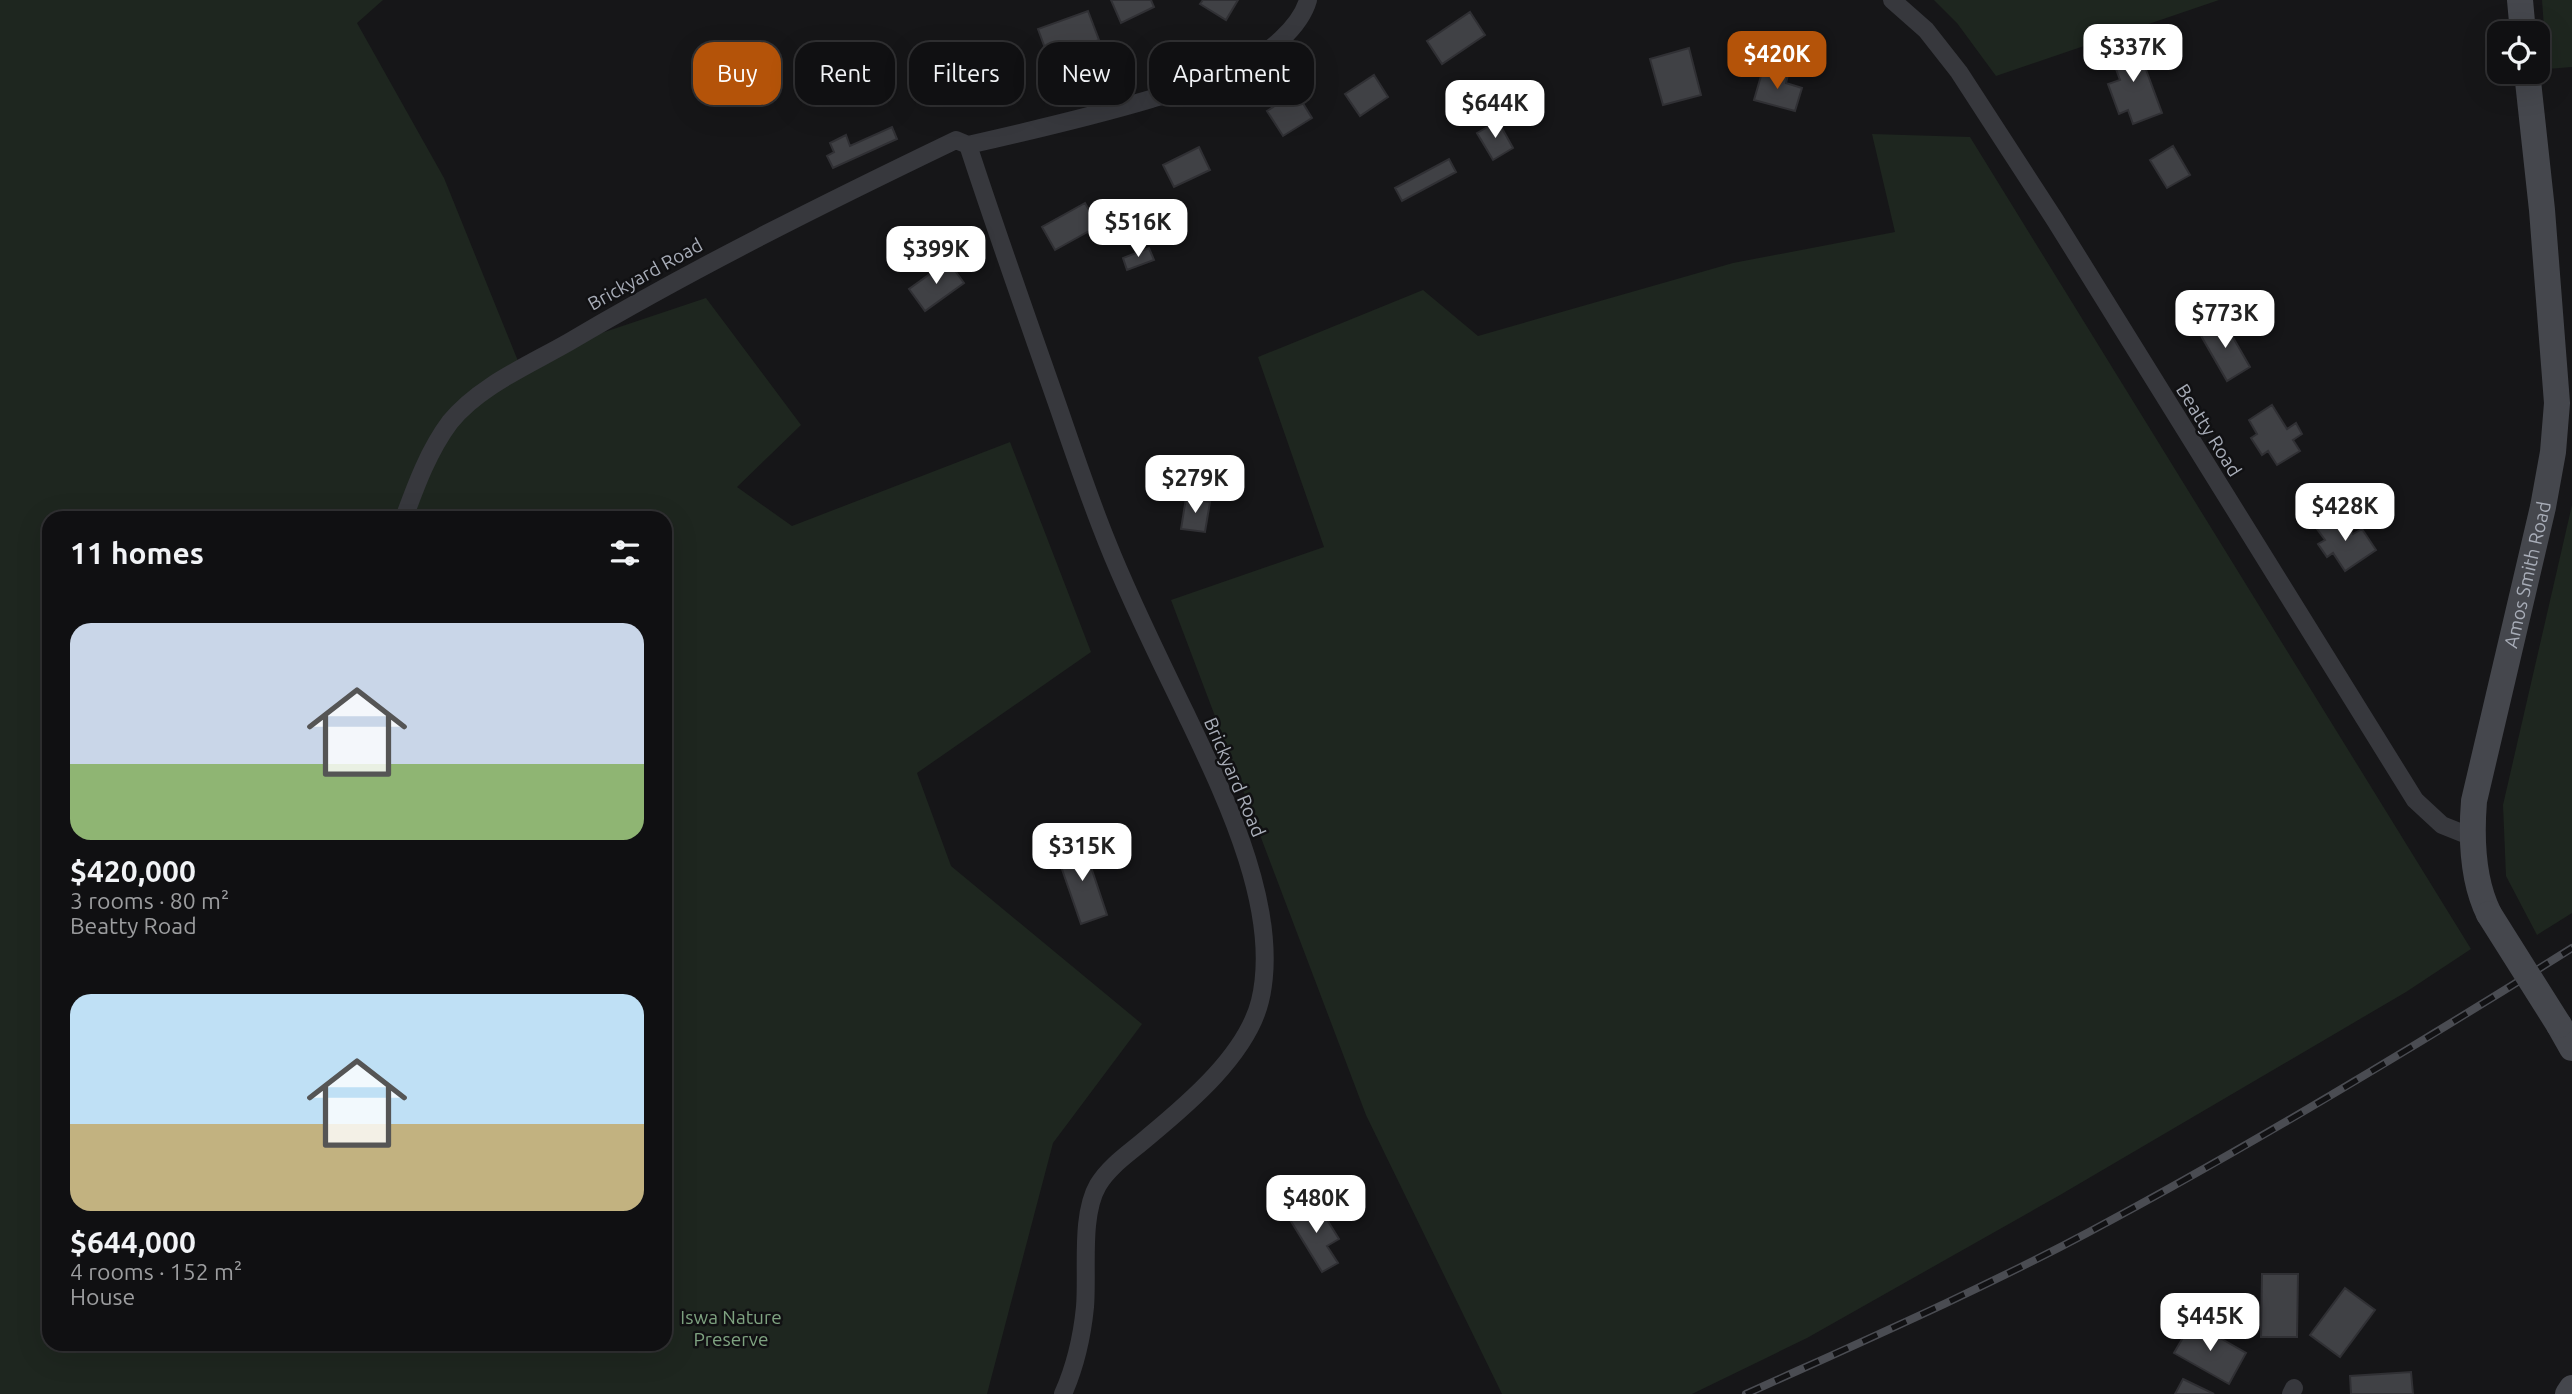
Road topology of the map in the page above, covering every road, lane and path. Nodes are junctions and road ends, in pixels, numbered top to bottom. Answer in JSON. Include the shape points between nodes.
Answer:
{"nodes":[{"id":1,"x":1308,"y":0,"type":"edge"},
{"id":2,"x":1892,"y":0,"type":"edge"},
{"id":3,"x":2520,"y":0,"type":"edge"},
{"id":4,"x":2522,"y":21,"type":"edge"},
{"id":5,"x":2528,"y":84,"type":"edge"},
{"id":6,"x":968,"y":145,"type":"junction"},
{"id":7,"x":407,"y":511,"type":"edge"},
{"id":8,"x":2472,"y":837,"type":"junction"},
{"id":9,"x":2565,"y":1037,"type":"edge"},
{"id":10,"x":2572,"y":1388,"type":"edge"},
{"id":11,"x":1063,"y":1394,"type":"edge"},
{"id":12,"x":2568,"y":1394,"type":"edge"}],
"edges":[{"from":1,"to":6,"type":"street","name":"Brickyard Road","via":[[1299,19],[1279,40],[1243,67],[1218,78],[1085,118]]},
{"from":2,"to":8,"type":"street","name":"Beatty Road","via":[[1933,38],[1967,83],[2414,800],[2442,825]]},
{"from":3,"to":4,"type":"street"},
{"from":5,"to":8,"type":"street","name":"Amos Smith Road","via":[[2557,403],[2543,507],[2481,765]]},
{"from":6,"to":7,"type":"street","name":"Brickyard Road","via":[[956,140],[736,249],[489,388],[450,422]]},
{"from":6,"to":11,"type":"street","name":"Brickyard Road","via":[[1108,545],[1234,823],[1253,882],[1265,958],[1260,1001],[1246,1034],[1201,1091],[1110,1169],[1096,1190],[1088,1225],[1083,1323]]},
{"from":8,"to":9,"type":"street","name":"Amos Smith Road","bridge":true,"via":[[2477,877],[2489,915]]},
{"from":10,"to":12,"type":"street"}]}
